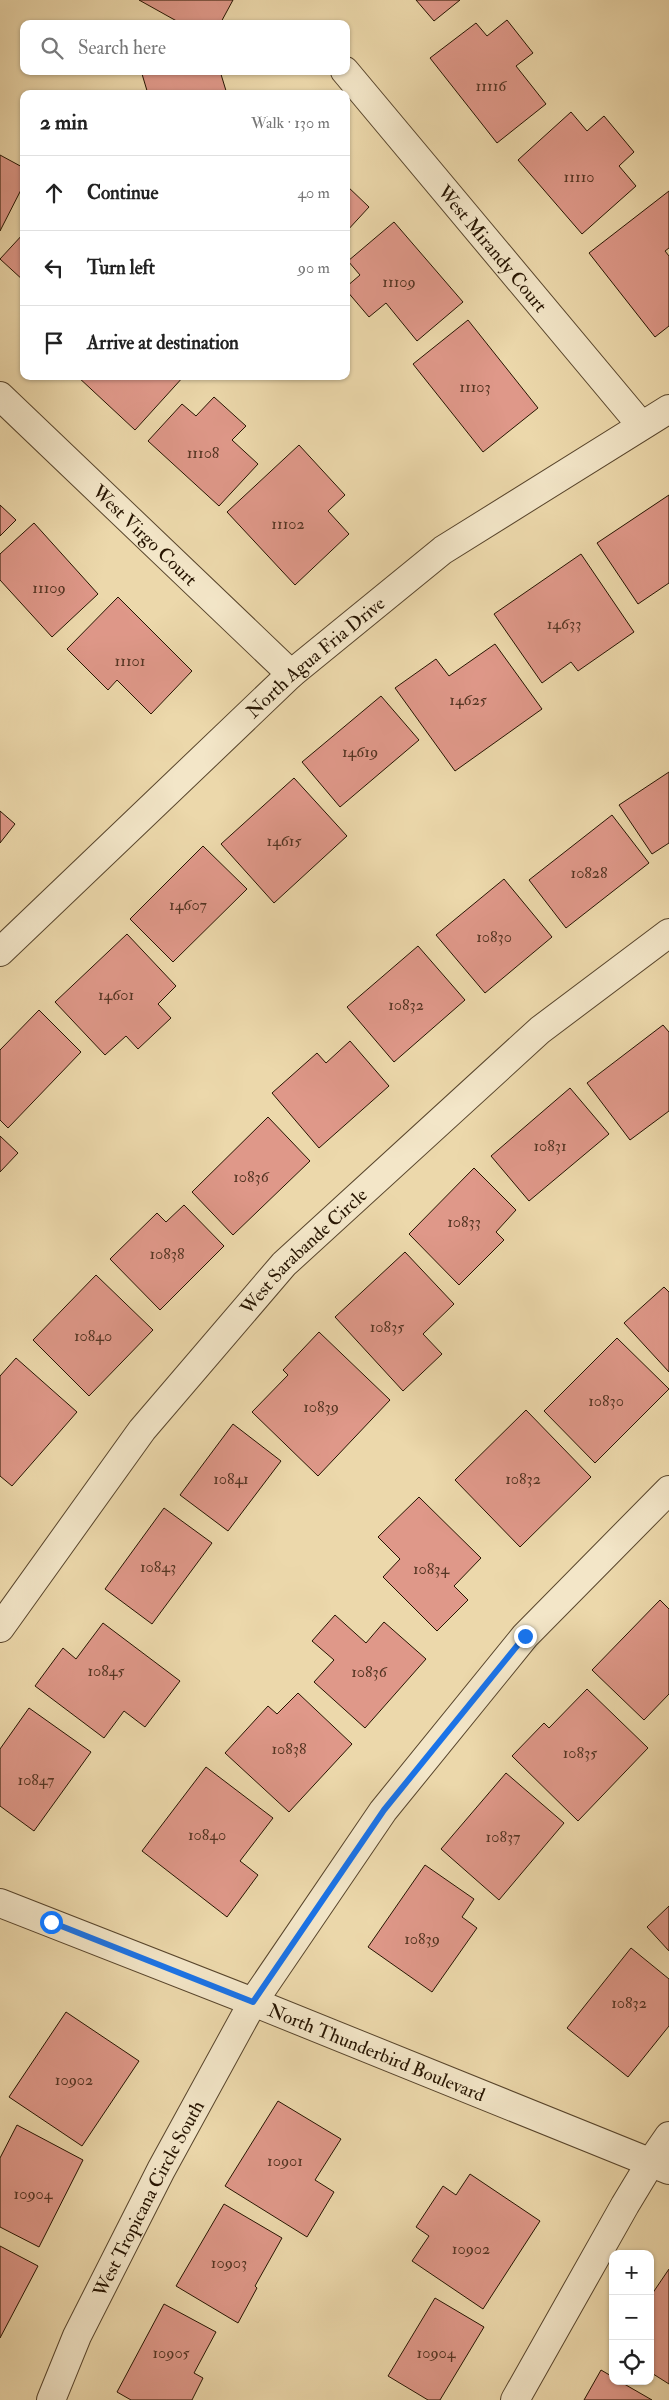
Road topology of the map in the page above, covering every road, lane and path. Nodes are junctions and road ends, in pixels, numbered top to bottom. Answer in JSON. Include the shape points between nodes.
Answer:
{"nodes":[{"id":1,"x":349,"y":75,"type":"edge"},
{"id":2,"x":0,"y":396,"type":"edge"},
{"id":3,"x":669,"y":409,"type":"edge"},
{"id":4,"x":641,"y":425,"type":"junction"},
{"id":5,"x":291,"y":674,"type":"junction"},
{"id":6,"x":669,"y":933,"type":"edge"},
{"id":7,"x":0,"y":952,"type":"edge"},
{"id":8,"x":669,"y":1490,"type":"edge"},
{"id":9,"x":0,"y":1628,"type":"edge"},
{"id":10,"x":0,"y":1903,"type":"edge"},
{"id":11,"x":253,"y":2002,"type":"junction"},
{"id":12,"x":669,"y":2136,"type":"edge"},
{"id":13,"x":660,"y":2166,"type":"edge"},
{"id":14,"x":51,"y":2400,"type":"edge"},
{"id":15,"x":514,"y":2400,"type":"edge"}],
"edges":[{"from":1,"to":4,"type":"street","name":"West Mirandy Court"},
{"from":2,"to":5,"type":"street","name":"West Virgo Court"},
{"from":3,"to":4,"type":"street","name":"North Agua Fria Drive"},
{"from":4,"to":5,"type":"street","name":"North Agua Fria Drive","via":[[442,550]]},
{"from":5,"to":7,"type":"street","name":"North Agua Fria Drive"},
{"from":6,"to":9,"type":"street","name":"West Sarabande Circle","via":[[540,1030],[284,1264],[142,1430]]},
{"from":8,"to":11,"type":"street","name":"West Tropicana Circle South","via":[[518,1643],[384,1810]]},
{"from":10,"to":11,"type":"street","name":"North Thunderbird Boulevard"},
{"from":11,"to":13,"type":"street","name":"North Thunderbird Boulevard"},
{"from":11,"to":14,"type":"street","name":"West Tropicana Circle South","via":[[161,2170],[77,2336]]},
{"from":12,"to":13,"type":"street"},
{"from":13,"to":15,"type":"street"}]}
